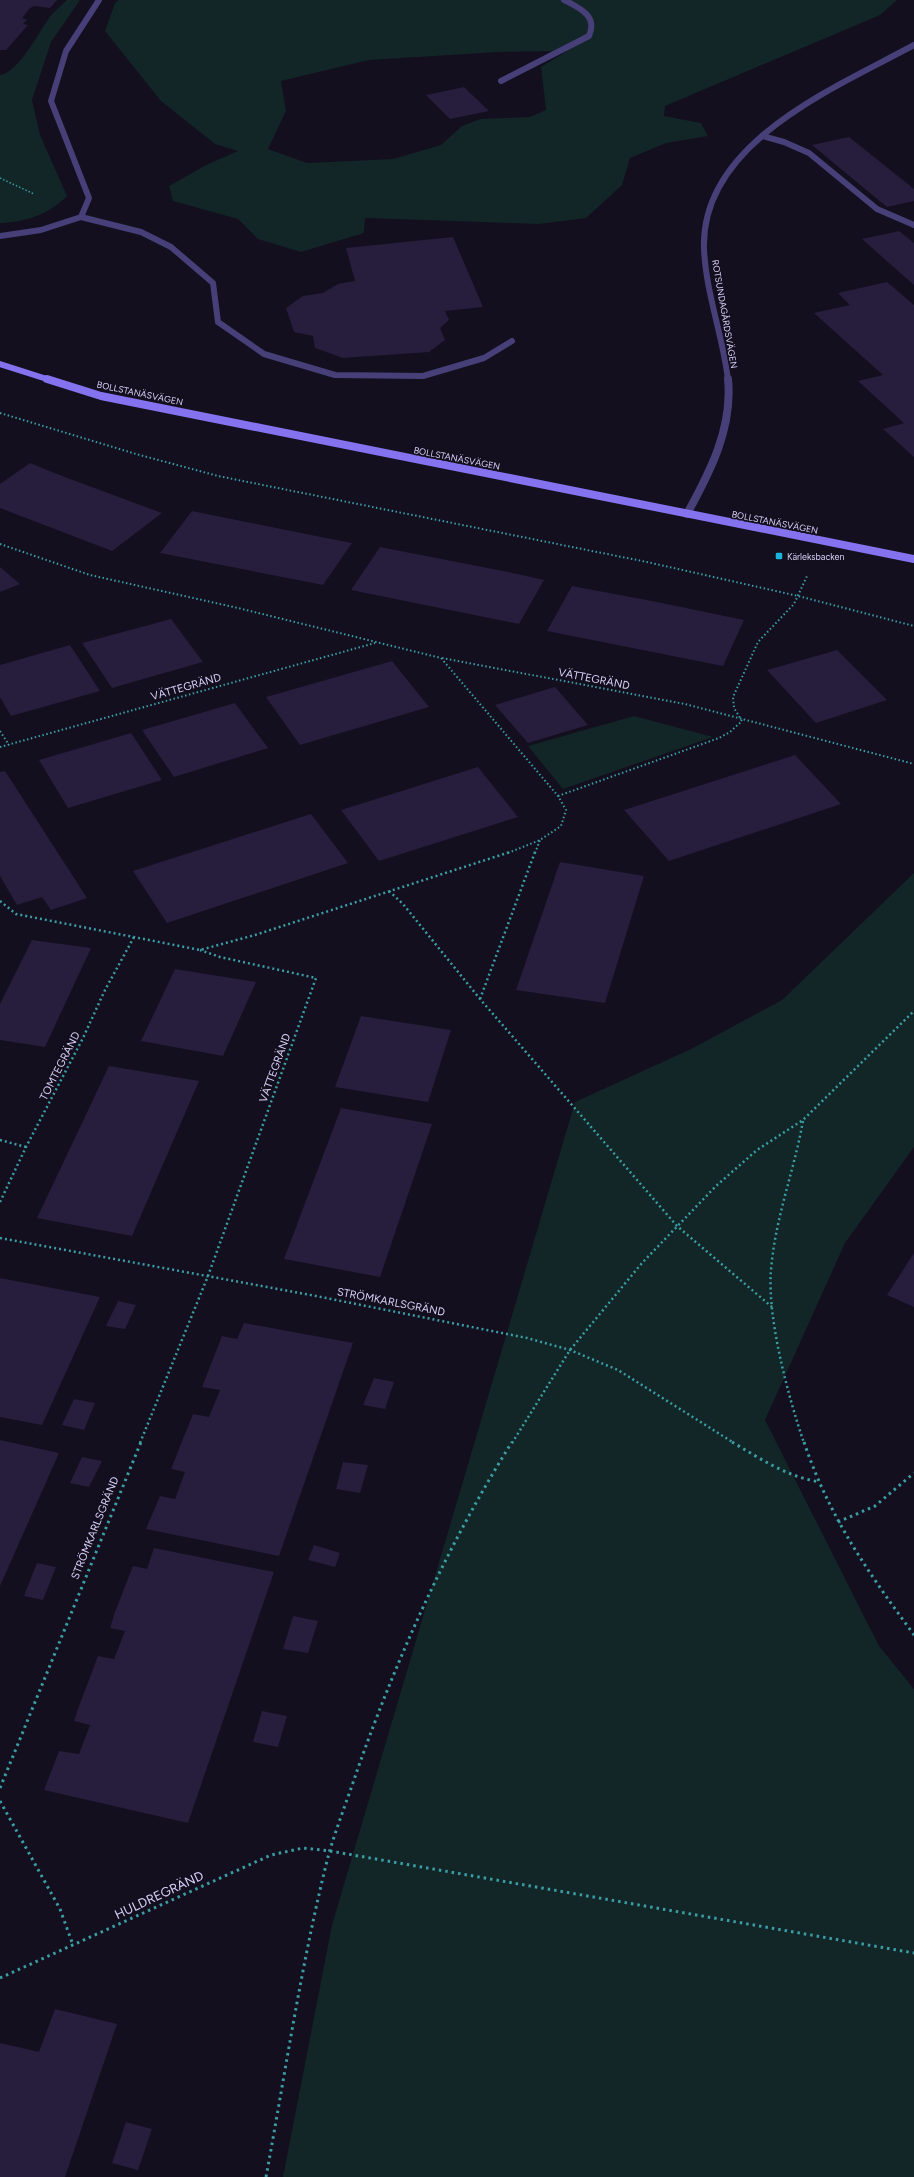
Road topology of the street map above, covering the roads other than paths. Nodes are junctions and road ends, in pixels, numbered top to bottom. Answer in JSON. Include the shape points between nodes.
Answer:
{"nodes":[{"id":1,"x":99,"y":0,"type":"edge"},
{"id":2,"x":564,"y":0,"type":"edge"},
{"id":3,"x":914,"y":45,"type":"edge"},
{"id":4,"x":502,"y":81,"type":"dead end"},
{"id":5,"x":762,"y":136,"type":"junction"},
{"id":6,"x":81,"y":217,"type":"junction"},
{"id":7,"x":914,"y":225,"type":"edge"},
{"id":8,"x":0,"y":236,"type":"edge"},
{"id":9,"x":512,"y":341,"type":"dead end"},
{"id":10,"x":0,"y":364,"type":"edge"},
{"id":11,"x":687,"y":514,"type":"junction"},
{"id":12,"x":914,"y":559,"type":"edge"}],
"edges":[{"from":1,"to":6,"type":"street","via":[[66,51],[51,101],[89,198]]},
{"from":2,"to":4,"type":"street","via":[[580,8],[591,19],[594,28],[589,36]]},
{"from":3,"to":5,"type":"street","name":"ROTSUNDAGÅRDSVÄGEN","via":[[793,112]]},
{"from":5,"to":7,"type":"street","via":[[809,152],[877,209]]},
{"from":5,"to":11,"type":"street","name":"ROTSUNDAGÅRDSVÄGEN","via":[[735,165],[708,216],[705,241],[707,271],[712,304],[723,343],[728,384],[726,420],[718,452]]},
{"from":6,"to":8,"type":"street","via":[[45,230]]},
{"from":6,"to":9,"type":"street","via":[[140,232],[171,247],[213,283],[218,322],[264,354],[335,375],[423,376],[484,358]]},
{"from":10,"to":11,"type":"street","name":"BOLLSTANÄSVÄGEN","via":[[101,396]]},
{"from":11,"to":12,"type":"street","name":"BOLLSTANÄSVÄGEN"}]}
